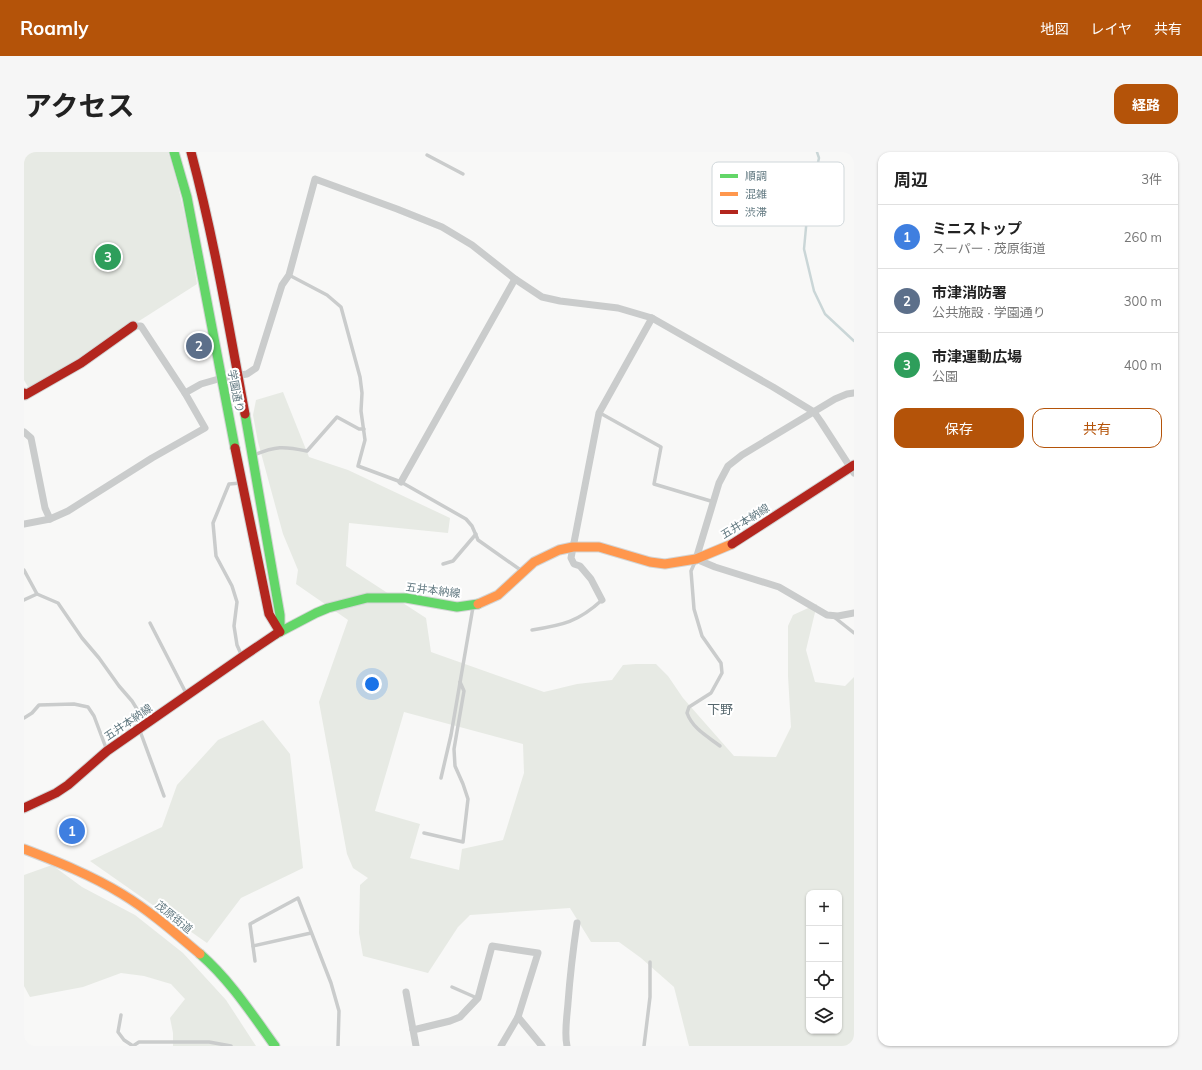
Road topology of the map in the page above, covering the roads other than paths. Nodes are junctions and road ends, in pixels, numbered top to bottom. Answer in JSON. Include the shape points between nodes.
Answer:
{"nodes":[{"id":1,"x":174,"y":152,"type":"edge"},
{"id":2,"x":191,"y":152,"type":"edge"},
{"id":3,"x":427,"y":155,"type":"dead end"},
{"id":4,"x":463,"y":174,"type":"dead end"},
{"id":5,"x":289,"y":275,"type":"junction"},
{"id":6,"x":515,"y":279,"type":"junction"},
{"id":7,"x":225,"y":308,"type":"junction"},
{"id":8,"x":209,"y":311,"type":"junction"},
{"id":9,"x":652,"y":318,"type":"junction"},
{"id":10,"x":133,"y":326,"type":"joint"},
{"id":11,"x":237,"y":376,"type":"junction"},
{"id":12,"x":222,"y":378,"type":"junction"},
{"id":13,"x":24,"y":393,"type":"edge"},
{"id":14,"x":185,"y":393,"type":"junction"},
{"id":15,"x":854,"y":393,"type":"edge"},
{"id":16,"x":600,"y":412,"type":"junction"},
{"id":17,"x":814,"y":412,"type":"junction"},
{"id":18,"x":364,"y":429,"type":"junction"},
{"id":19,"x":24,"y":432,"type":"edge"},
{"id":20,"x":253,"y":455,"type":"junction"},
{"id":21,"x":853,"y":468,"type":"edge"},
{"id":22,"x":242,"y":482,"type":"junction"},
{"id":23,"x":401,"y":482,"type":"junction"},
{"id":24,"x":714,"y":502,"type":"junction"},
{"id":25,"x":50,"y":518,"type":"junction"},
{"id":26,"x":24,"y":524,"type":"edge"},
{"id":27,"x":476,"y":534,"type":"junction"},
{"id":28,"x":574,"y":547,"type":"junction"},
{"id":29,"x":696,"y":559,"type":"junction"},
{"id":30,"x":443,"y":564,"type":"dead end"},
{"id":31,"x":24,"y":570,"type":"edge"},
{"id":32,"x":522,"y":572,"type":"junction"},
{"id":33,"x":37,"y":594,"type":"junction"},
{"id":34,"x":24,"y":600,"type":"edge"},
{"id":35,"x":602,"y":600,"type":"joint"},
{"id":36,"x":474,"y":606,"type":"junction"},
{"id":37,"x":854,"y":613,"type":"edge"},
{"id":38,"x":832,"y":615,"type":"junction"},
{"id":39,"x":150,"y":623,"type":"dead end"},
{"id":40,"x":532,"y":630,"type":"dead end"},
{"id":41,"x":280,"y":632,"type":"junction"},
{"id":42,"x":854,"y":633,"type":"edge"},
{"id":43,"x":242,"y":657,"type":"junction"},
{"id":44,"x":460,"y":682,"type":"junction"},
{"id":45,"x":187,"y":696,"type":"junction"},
{"id":46,"x":24,"y":718,"type":"edge"},
{"id":47,"x":143,"y":726,"type":"junction"},
{"id":48,"x":720,"y":746,"type":"dead end"},
{"id":49,"x":107,"y":751,"type":"junction"},
{"id":50,"x":441,"y":778,"type":"dead end"},
{"id":51,"x":164,"y":796,"type":"dead end"},
{"id":52,"x":24,"y":808,"type":"edge"},
{"id":53,"x":424,"y":833,"type":"dead end"},
{"id":54,"x":24,"y":849,"type":"edge"},
{"id":55,"x":577,"y":923,"type":"dead end"},
{"id":56,"x":312,"y":933,"type":"junction"},
{"id":57,"x":253,"y":946,"type":"junction"},
{"id":58,"x":255,"y":961,"type":"dead end"},
{"id":59,"x":650,"y":962,"type":"dead end"},
{"id":60,"x":452,"y":987,"type":"dead end"},
{"id":61,"x":406,"y":992,"type":"dead end"},
{"id":62,"x":478,"y":998,"type":"junction"},
{"id":63,"x":121,"y":1015,"type":"dead end"},
{"id":64,"x":518,"y":1016,"type":"junction"},
{"id":65,"x":413,"y":1030,"type":"junction"},
{"id":66,"x":133,"y":1046,"type":"edge"},
{"id":67,"x":231,"y":1046,"type":"edge"},
{"id":68,"x":275,"y":1046,"type":"edge"},
{"id":69,"x":338,"y":1046,"type":"edge"},
{"id":70,"x":416,"y":1046,"type":"edge"},
{"id":71,"x":501,"y":1046,"type":"edge"},
{"id":72,"x":542,"y":1046,"type":"edge"},
{"id":73,"x":567,"y":1046,"type":"edge"},
{"id":74,"x":644,"y":1046,"type":"edge"}],
"edges":[{"from":1,"to":8,"type":"main road","name":"学園通り","via":[[187,197]]},
{"from":2,"to":7,"type":"main road","via":[[202,193]]},
{"from":3,"to":4,"type":"lane"},
{"from":5,"to":6,"type":"street","via":[[315,179],[442,227],[472,245]]},
{"from":5,"to":11,"type":"street","via":[[282,285],[256,368],[247,374]]},
{"from":5,"to":18,"type":"lane","via":[[327,296],[341,308],[360,377]]},
{"from":6,"to":9,"type":"street","via":[[542,297],[618,308]]},
{"from":6,"to":23,"type":"street"},
{"from":7,"to":8,"type":"main road"},
{"from":7,"to":11,"type":"main road"},
{"from":8,"to":12,"type":"main road","name":"学園通り"},
{"from":9,"to":16,"type":"street"},
{"from":9,"to":17,"type":"street"},
{"from":10,"to":13,"type":"main road","via":[[80,363],[25,395]]},
{"from":10,"to":14,"type":"street","via":[[141,326]]},
{"from":11,"to":12,"type":"street"},
{"from":11,"to":20,"type":"main road"},
{"from":12,"to":14,"type":"street","via":[[201,384]]},
{"from":12,"to":22,"type":"main road","name":"学園通り"},
{"from":14,"to":25,"type":"street","via":[[205,428],[68,511]]},
{"from":15,"to":17,"type":"street","via":[[835,399]]},
{"from":16,"to":24,"type":"lane","via":[[661,447],[654,484]]},
{"from":16,"to":28,"type":"street"},
{"from":17,"to":21,"type":"street"},
{"from":17,"to":24,"type":"street","via":[[728,466],[719,483]]},
{"from":18,"to":20,"type":"lane","via":[[359,429],[337,417],[307,451],[282,447],[270,448]]},
{"from":18,"to":23,"type":"lane","via":[[365,440],[358,466]]},
{"from":19,"to":25,"type":"street","via":[[31,438],[44,508]]},
{"from":20,"to":41,"type":"main road","via":[[280,615]]},
{"from":21,"to":29,"type":"main road","name":"五井本納線","via":[[732,544]]},
{"from":22,"to":41,"type":"main road","name":"学園通り","via":[[269,614]]},
{"from":22,"to":43,"type":"lane","via":[[229,484],[213,523],[216,556],[232,586],[237,602],[234,626]]},
{"from":23,"to":27,"type":"lane","via":[[466,519]]},
{"from":24,"to":29,"type":"street"},
{"from":25,"to":26,"type":"street"},
{"from":27,"to":30,"type":"lane","via":[[453,561]]},
{"from":27,"to":32,"type":"lane","via":[[478,540]]},
{"from":28,"to":29,"type":"main road","name":"五井本納線","via":[[599,546],[650,562],[665,564]]},
{"from":28,"to":32,"type":"main road","name":"五井本納線","via":[[547,555]]},
{"from":28,"to":35,"type":"street","via":[[571,558],[574,564],[580,566],[591,579]]},
{"from":29,"to":38,"type":"street","via":[[779,587],[827,615]]},
{"from":29,"to":48,"type":"lane","via":[[692,571],[694,608],[702,636],[721,663],[722,673],[711,693],[689,706],[686,713],[701,733]]},
{"from":31,"to":33,"type":"lane"},
{"from":32,"to":36,"type":"main road","name":"五井本納線","via":[[498,595]]},
{"from":33,"to":34,"type":"lane"},
{"from":33,"to":47,"type":"lane","via":[[58,603],[132,701]]},
{"from":35,"to":40,"type":"lane","via":[[590,611],[564,624]]},
{"from":36,"to":41,"type":"main road","name":"五井本納線","via":[[457,607],[406,598],[367,598],[328,608]]},
{"from":36,"to":44,"type":"lane"},
{"from":37,"to":38,"type":"street"},
{"from":38,"to":42,"type":"lane"},
{"from":39,"to":45,"type":"lane"},
{"from":41,"to":43,"type":"main road","name":"五井本納線"},
{"from":43,"to":45,"type":"main road","name":"五井本納線"},
{"from":44,"to":50,"type":"lane"},
{"from":44,"to":53,"type":"lane","via":[[464,691],[454,748],[455,766],[468,799],[463,842]]},
{"from":45,"to":47,"type":"main road","name":"五井本納線"},
{"from":46,"to":49,"type":"lane","via":[[39,705],[74,704],[88,707]]},
{"from":47,"to":49,"type":"main road","name":"五井本納線"},
{"from":47,"to":51,"type":"lane"},
{"from":49,"to":52,"type":"main road","name":"五井本納線","via":[[68,785]]},
{"from":54,"to":68,"type":"main road","name":"茂原街道","via":[[76,870],[120,893],[159,919],[210,963]]},
{"from":55,"to":73,"type":"street","via":[[566,1021]]},
{"from":56,"to":57,"type":"lane"},
{"from":56,"to":57,"type":"lane","via":[[298,898],[250,924]]},
{"from":56,"to":69,"type":"lane","via":[[339,1011]]},
{"from":57,"to":58,"type":"lane"},
{"from":59,"to":74,"type":"lane","via":[[650,997]]},
{"from":60,"to":62,"type":"lane"},
{"from":61,"to":65,"type":"street"},
{"from":62,"to":64,"type":"street","via":[[492,946],[538,953]]},
{"from":62,"to":65,"type":"street","via":[[460,1017]]},
{"from":63,"to":66,"type":"lane","via":[[118,1032]]},
{"from":64,"to":71,"type":"street"},
{"from":64,"to":72,"type":"street"},
{"from":65,"to":70,"type":"street"},
{"from":66,"to":67,"type":"lane","via":[[139,1042],[209,1042]]}]}
